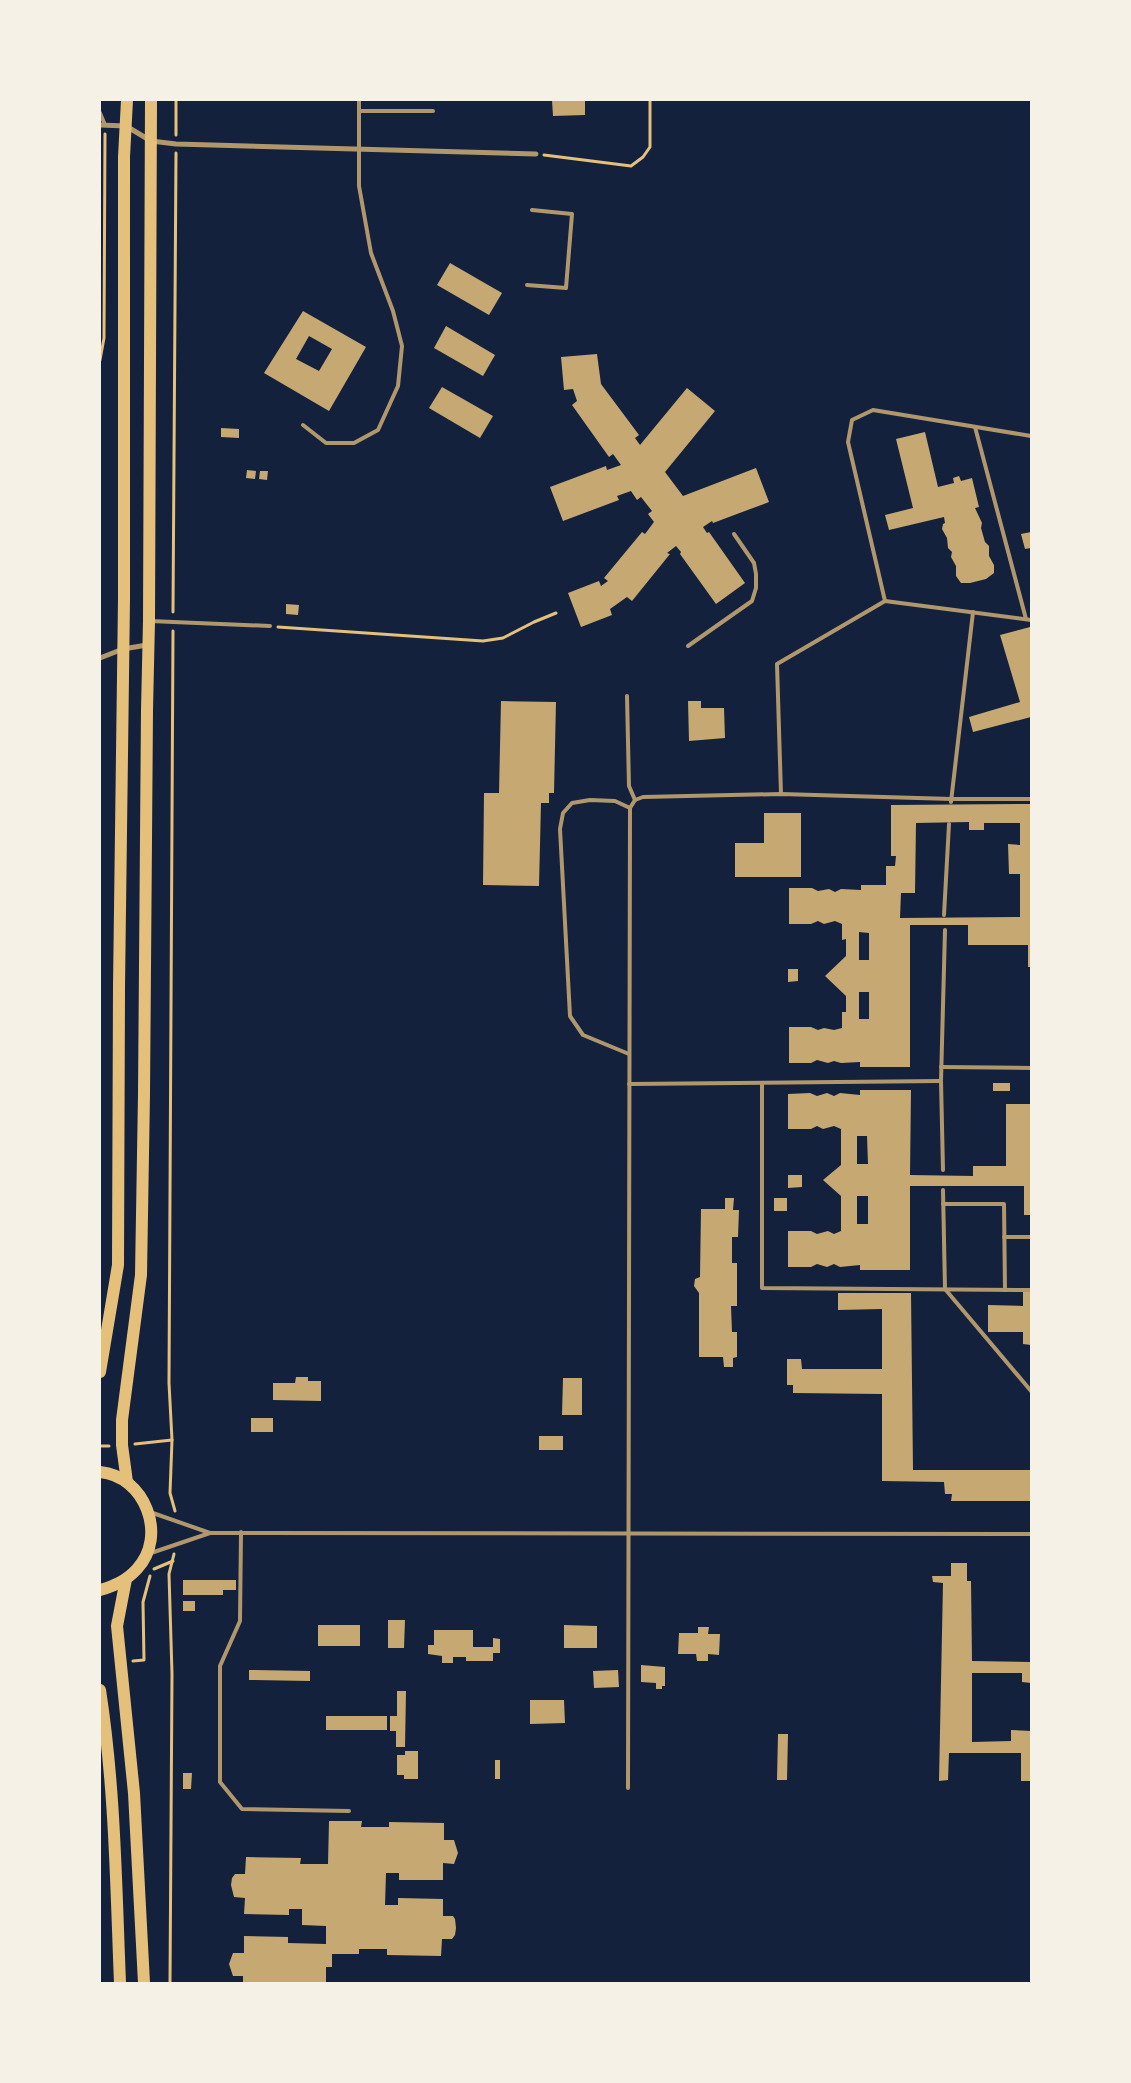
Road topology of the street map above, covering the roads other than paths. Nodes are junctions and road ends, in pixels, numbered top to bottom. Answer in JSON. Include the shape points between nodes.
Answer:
{"nodes":[{"id":1,"x":127,"y":100,"type":"edge"},
{"id":2,"x":151,"y":100,"type":"edge"},
{"id":3,"x":358,"y":100,"type":"edge"},
{"id":4,"x":359,"y":111,"type":"junction"},
{"id":5,"x":433,"y":111,"type":"dead end"},
{"id":6,"x":100,"y":114,"type":"edge"},
{"id":7,"x":102,"y":125,"type":"edge"},
{"id":8,"x":126,"y":126,"type":"junction"},
{"id":9,"x":151,"y":141,"type":"junction"},
{"id":10,"x":359,"y":148,"type":"junction"},
{"id":11,"x":536,"y":154,"type":"road end"},
{"id":12,"x":532,"y":210,"type":"dead end"},
{"id":13,"x":527,"y":285,"type":"dead end"},
{"id":14,"x":304,"y":426,"type":"dead end"},
{"id":15,"x":975,"y":426,"type":"junction"},
{"id":16,"x":1031,"y":436,"type":"edge"},
{"id":17,"x":734,"y":534,"type":"dead end"},
{"id":18,"x":884,"y":601,"type":"junction"},
{"id":19,"x":973,"y":612,"type":"junction"},
{"id":20,"x":1029,"y":620,"type":"edge"},
{"id":21,"x":150,"y":621,"type":"junction"},
{"id":22,"x":270,"y":626,"type":"road end"},
{"id":23,"x":149,"y":645,"type":"junction"},
{"id":24,"x":688,"y":646,"type":"dead end"},
{"id":25,"x":123,"y":649,"type":"junction"},
{"id":26,"x":100,"y":658,"type":"edge"},
{"id":27,"x":627,"y":696,"type":"dead end"},
{"id":28,"x":781,"y":794,"type":"junction"},
{"id":29,"x":1031,"y":799,"type":"edge"},
{"id":30,"x":636,"y":800,"type":"junction"},
{"id":31,"x":951,"y":801,"type":"junction"},
{"id":32,"x":630,"y":808,"type":"junction"},
{"id":33,"x":949,"y":824,"type":"dead end"},
{"id":34,"x":944,"y":915,"type":"dead end"},
{"id":35,"x":945,"y":930,"type":"dead end"},
{"id":36,"x":629,"y":1054,"type":"junction"},
{"id":37,"x":942,"y":1067,"type":"junction"},
{"id":38,"x":1031,"y":1068,"type":"edge"},
{"id":39,"x":941,"y":1081,"type":"junction"},
{"id":40,"x":762,"y":1083,"type":"junction"},
{"id":41,"x":629,"y":1084,"type":"junction"},
{"id":42,"x":943,"y":1170,"type":"dead end"},
{"id":43,"x":943,"y":1190,"type":"dead end"},
{"id":44,"x":943,"y":1204,"type":"junction"},
{"id":45,"x":1004,"y":1237,"type":"junction"},
{"id":46,"x":1031,"y":1237,"type":"edge"},
{"id":47,"x":945,"y":1289,"type":"junction"},
{"id":48,"x":1005,"y":1290,"type":"junction"},
{"id":49,"x":1031,"y":1290,"type":"edge"},
{"id":50,"x":100,"y":1372,"type":"edge"},
{"id":51,"x":1031,"y":1391,"type":"edge"},
{"id":52,"x":100,"y":1472,"type":"edge"},
{"id":53,"x":127,"y":1482,"type":"junction"},
{"id":54,"x":148,"y":1511,"type":"junction"},
{"id":55,"x":210,"y":1532,"type":"junction"},
{"id":56,"x":241,"y":1532,"type":"junction"},
{"id":57,"x":629,"y":1533,"type":"junction"},
{"id":58,"x":1031,"y":1534,"type":"edge"},
{"id":59,"x":146,"y":1554,"type":"junction"},
{"id":60,"x":126,"y":1579,"type":"junction"},
{"id":61,"x":100,"y":1590,"type":"edge"},
{"id":62,"x":100,"y":1690,"type":"edge"},
{"id":63,"x":628,"y":1788,"type":"dead end"},
{"id":64,"x":349,"y":1811,"type":"dead end"},
{"id":65,"x":120,"y":1983,"type":"edge"},
{"id":66,"x":144,"y":1983,"type":"edge"}],
"edges":[{"from":1,"to":8,"type":"main road"},
{"from":2,"to":9,"type":"main road"},
{"from":3,"to":4,"type":"lane"},
{"from":4,"to":5,"type":"lane"},
{"from":4,"to":10,"type":"lane"},
{"from":6,"to":7,"type":"lane"},
{"from":7,"to":8,"type":"street"},
{"from":8,"to":9,"type":"street"},
{"from":8,"to":25,"type":"main road"},
{"from":9,"to":10,"type":"street"},
{"from":9,"to":21,"type":"main road"},
{"from":10,"to":11,"type":"street"},
{"from":10,"to":14,"type":"lane","via":[[359,186],[371,253],[393,311],[402,346],[398,386],[378,430],[354,443],[326,443]]},
{"from":12,"to":13,"type":"lane","via":[[572,214],[566,288]]},
{"from":15,"to":16,"type":"lane"},
{"from":15,"to":18,"type":"lane","via":[[874,410],[852,420],[848,442]]},
{"from":15,"to":20,"type":"lane"},
{"from":17,"to":24,"type":"lane","via":[[754,564],[756,588],[752,601]]},
{"from":18,"to":19,"type":"lane"},
{"from":18,"to":28,"type":"lane","via":[[778,664]]},
{"from":19,"to":20,"type":"lane"},
{"from":19,"to":31,"type":"lane"},
{"from":21,"to":22,"type":"lane"},
{"from":21,"to":23,"type":"main road"},
{"from":23,"to":25,"type":"street"},
{"from":23,"to":53,"type":"main road","via":[[141,1256],[122,1420]]},
{"from":25,"to":26,"type":"street"},
{"from":25,"to":50,"type":"main road","via":[[118,1266]]},
{"from":27,"to":30,"type":"lane","via":[[629,786]]},
{"from":28,"to":30,"type":"lane","via":[[643,797]]},
{"from":28,"to":31,"type":"lane"},
{"from":29,"to":31,"type":"lane"},
{"from":30,"to":32,"type":"lane"},
{"from":32,"to":36,"type":"lane"},
{"from":32,"to":36,"type":"lane","via":[[615,801],[572,803],[563,813],[560,828],[570,1016],[583,1035]]},
{"from":33,"to":34,"type":"lane"},
{"from":35,"to":37,"type":"lane"},
{"from":36,"to":41,"type":"lane"},
{"from":37,"to":38,"type":"lane"},
{"from":37,"to":39,"type":"lane"},
{"from":39,"to":40,"type":"lane"},
{"from":39,"to":42,"type":"lane"},
{"from":40,"to":41,"type":"lane"},
{"from":40,"to":47,"type":"lane","via":[[762,1288]]},
{"from":41,"to":57,"type":"lane"},
{"from":43,"to":44,"type":"lane"},
{"from":44,"to":45,"type":"lane","via":[[1004,1204]]},
{"from":44,"to":47,"type":"lane"},
{"from":45,"to":46,"type":"lane"},
{"from":45,"to":48,"type":"lane"},
{"from":47,"to":48,"type":"lane"},
{"from":47,"to":51,"type":"lane"},
{"from":48,"to":49,"type":"lane"},
{"from":52,"to":53,"type":"main road"},
{"from":53,"to":54,"type":"main road"},
{"from":54,"to":55,"type":"lane"},
{"from":54,"to":59,"type":"main road","via":[[151,1525]]},
{"from":55,"to":56,"type":"lane"},
{"from":55,"to":59,"type":"lane"},
{"from":56,"to":57,"type":"lane"},
{"from":56,"to":64,"type":"lane","via":[[240,1621],[220,1666],[220,1782],[242,1809]]},
{"from":57,"to":58,"type":"lane"},
{"from":57,"to":63,"type":"lane"},
{"from":59,"to":60,"type":"main road"},
{"from":60,"to":61,"type":"main road"},
{"from":60,"to":66,"type":"main road","via":[[117,1626],[134,1793]]},
{"from":62,"to":65,"type":"main road","via":[[114,1807]]}]}
